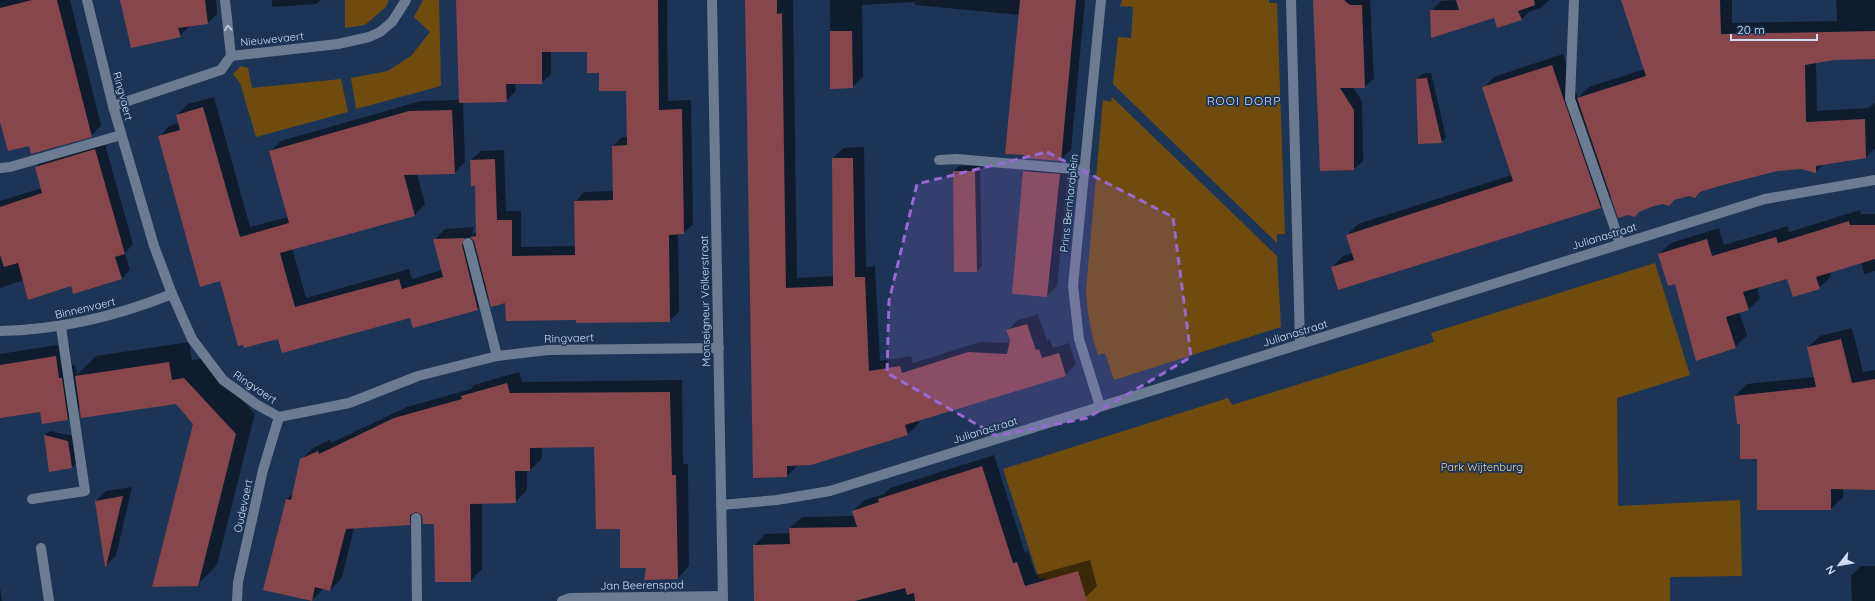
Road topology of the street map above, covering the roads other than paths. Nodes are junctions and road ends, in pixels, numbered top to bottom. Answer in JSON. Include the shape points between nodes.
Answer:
{"nodes":[{"id":1,"x":87,"y":0,"type":"edge"},
{"id":2,"x":225,"y":0,"type":"edge"},
{"id":3,"x":406,"y":0,"type":"edge"},
{"id":4,"x":712,"y":0,"type":"edge"},
{"id":5,"x":1101,"y":0,"type":"edge"},
{"id":6,"x":1291,"y":0,"type":"edge"},
{"id":7,"x":1574,"y":0,"type":"edge"},
{"id":8,"x":231,"y":56,"type":"junction"},
{"id":9,"x":113,"y":106,"type":"junction"},
{"id":10,"x":121,"y":135,"type":"junction"},
{"id":11,"x":939,"y":160,"type":"dead end"},
{"id":12,"x":0,"y":168,"type":"edge"},
{"id":13,"x":1085,"y":170,"type":"junction"},
{"id":14,"x":1875,"y":180,"type":"edge"},
{"id":15,"x":468,"y":243,"type":"dead end"},
{"id":16,"x":1620,"y":243,"type":"junction"},
{"id":17,"x":172,"y":294,"type":"junction"},
{"id":18,"x":61,"y":327,"type":"junction"},
{"id":19,"x":0,"y":331,"type":"edge"},
{"id":20,"x":1300,"y":344,"type":"junction"},
{"id":21,"x":718,"y":348,"type":"junction"},
{"id":22,"x":497,"y":356,"type":"junction"},
{"id":23,"x":1100,"y":406,"type":"junction"},
{"id":24,"x":279,"y":417,"type":"junction"},
{"id":25,"x":32,"y":499,"type":"dead end"},
{"id":26,"x":721,"y":505,"type":"junction"},
{"id":27,"x":416,"y":518,"type":"dead end"},
{"id":28,"x":41,"y":548,"type":"dead end"},
{"id":29,"x":723,"y":598,"type":"edge"},
{"id":30,"x":49,"y":601,"type":"edge"},
{"id":31,"x":237,"y":601,"type":"edge"},
{"id":32,"x":417,"y":601,"type":"edge"},
{"id":33,"x":562,"y":601,"type":"edge"}],
"edges":[{"from":1,"to":9,"type":"street","name":"Ringvaert"},
{"from":8,"to":2,"type":"street","one_way":true},
{"from":3,"to":8,"type":"street","name":"Nieuwevaert","via":[[392,22],[369,37],[338,44]]},
{"from":4,"to":21,"type":"street","name":"Monseigneur Völkerstraat"},
{"from":5,"to":13,"type":"street","name":"Prins Bernhardplein"},
{"from":6,"to":20,"type":"street"},
{"from":7,"to":16,"type":"street","via":[[1570,99]]},
{"from":8,"to":9,"type":"street","name":"Nieuwevaert","via":[[221,70]]},
{"from":9,"to":10,"type":"street","name":"Ringvaert"},
{"from":10,"to":12,"type":"street"},
{"from":10,"to":17,"type":"street","name":"Ringvaert","via":[[154,246]]},
{"from":11,"to":13,"type":"street","via":[[957,159]]},
{"from":13,"to":23,"type":"street","name":"Prins Bernhardplein","via":[[1073,286],[1079,339]]},
{"from":14,"to":16,"type":"street","name":"Julianastraat","via":[[1765,199]]},
{"from":15,"to":22,"type":"street"},
{"from":16,"to":20,"type":"street","name":"Julianastraat"},
{"from":17,"to":18,"type":"street","name":"Binnenvaert","via":[[144,305]]},
{"from":17,"to":24,"type":"street","name":"Ringvaert","via":[[192,339],[223,380]]},
{"from":18,"to":19,"type":"street","name":"Binnenvaert"},
{"from":18,"to":25,"type":"street","via":[[85,491]]},
{"from":20,"to":23,"type":"street","name":"Julianastraat"},
{"from":21,"to":22,"type":"street","name":"Ringvaert","via":[[548,350]]},
{"from":21,"to":26,"type":"street","name":"Monseigneur Völkerstraat"},
{"from":22,"to":24,"type":"street","name":"Ringvaert","via":[[418,376],[349,403]]},
{"from":23,"to":26,"type":"street","name":"Julianastraat","via":[[830,491],[777,500]]},
{"from":24,"to":31,"type":"street","name":"Oudevaert","via":[[263,470],[238,582]]},
{"from":26,"to":29,"type":"street","name":"Monseigneur Völkerstraat"},
{"from":27,"to":32,"type":"street"},
{"from":28,"to":30,"type":"street"},
{"from":29,"to":33,"type":"street","name":"Jan Beerenspad","via":[[570,598]]}]}
